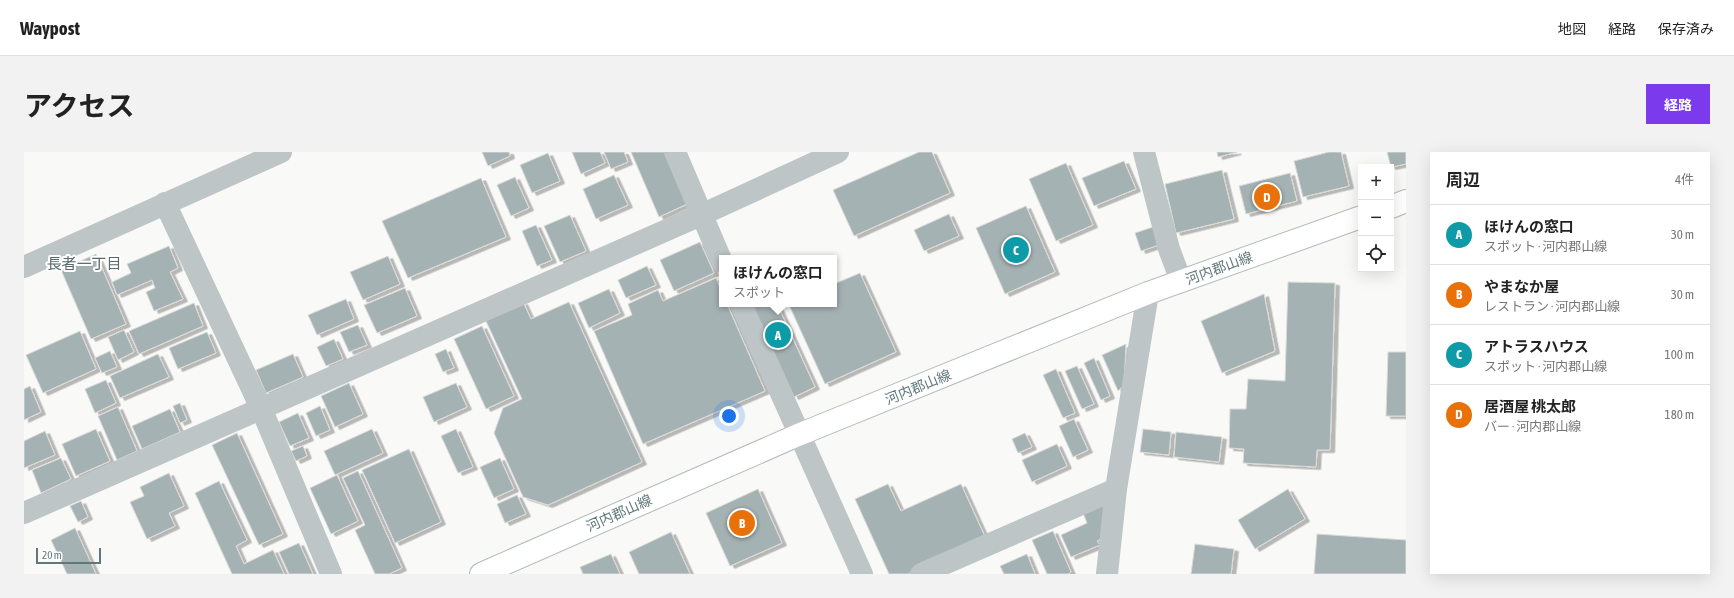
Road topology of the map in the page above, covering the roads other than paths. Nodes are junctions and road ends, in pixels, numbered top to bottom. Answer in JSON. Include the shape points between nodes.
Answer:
{"nodes":[{"id":1,"x":281,"y":152,"type":"edge"},
{"id":2,"x":675,"y":152,"type":"edge"},
{"id":3,"x":838,"y":152,"type":"edge"},
{"id":4,"x":1144,"y":152,"type":"edge"},
{"id":5,"x":1406,"y":201,"type":"edge"},
{"id":6,"x":165,"y":203,"type":"junction"},
{"id":7,"x":1394,"y":206,"type":"edge"},
{"id":8,"x":701,"y":215,"type":"junction"},
{"id":9,"x":1358,"y":218,"type":"edge"},
{"id":10,"x":719,"y":255,"type":"edge"},
{"id":11,"x":24,"y":266,"type":"edge"},
{"id":12,"x":1181,"y":281,"type":"junction"},
{"id":13,"x":1148,"y":293,"type":"junction"},
{"id":14,"x":742,"y":307,"type":"edge"},
{"id":15,"x":261,"y":408,"type":"junction"},
{"id":16,"x":798,"y":435,"type":"junction"},
{"id":17,"x":1116,"y":489,"type":"junction"},
{"id":18,"x":24,"y":513,"type":"edge"},
{"id":19,"x":331,"y":574,"type":"edge"},
{"id":20,"x":481,"y":574,"type":"edge"},
{"id":21,"x":862,"y":574,"type":"edge"},
{"id":22,"x":921,"y":574,"type":"edge"},
{"id":23,"x":1107,"y":574,"type":"edge"}],
"edges":[{"from":1,"to":6,"type":"street"},
{"from":2,"to":8,"type":"street"},
{"from":3,"to":8,"type":"street"},
{"from":4,"to":12,"type":"street","via":[[1169,248]]},
{"from":5,"to":7,"type":"main road"},
{"from":6,"to":11,"type":"street"},
{"from":6,"to":15,"type":"street"},
{"from":8,"to":10,"type":"street"},
{"from":8,"to":15,"type":"street"},
{"from":9,"to":12,"type":"main road","name":"河内郡山線"},
{"from":12,"to":13,"type":"main road","name":"河内郡山線"},
{"from":13,"to":16,"type":"main road","name":"河内郡山線"},
{"from":13,"to":17,"type":"street"},
{"from":14,"to":16,"type":"street"},
{"from":15,"to":18,"type":"street"},
{"from":15,"to":19,"type":"street"},
{"from":16,"to":20,"type":"main road","name":"河内郡山線"},
{"from":16,"to":21,"type":"street"},
{"from":17,"to":22,"type":"street"},
{"from":17,"to":23,"type":"street"}]}
